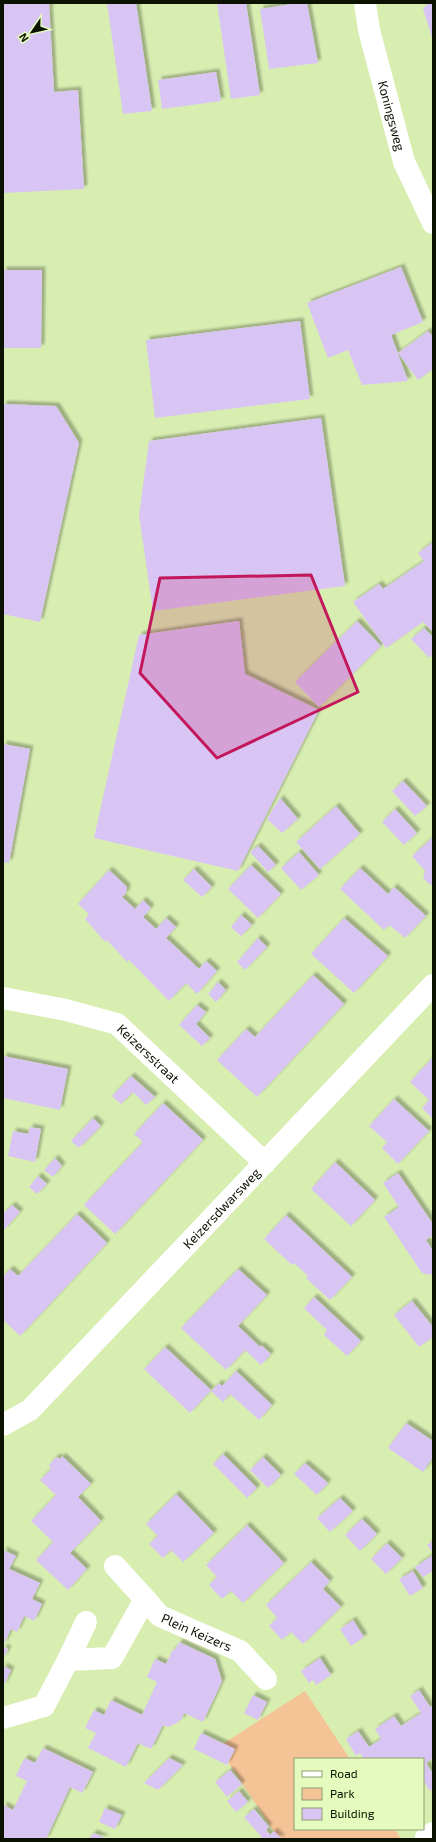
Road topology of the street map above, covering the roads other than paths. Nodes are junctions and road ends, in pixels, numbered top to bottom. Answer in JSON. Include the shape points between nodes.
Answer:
{"nodes":[{"id":1,"x":365,"y":3,"type":"edge"},
{"id":2,"x":433,"y":223,"type":"edge"},
{"id":3,"x":433,"y":985,"type":"edge"},
{"id":4,"x":3,"y":998,"type":"edge"},
{"id":5,"x":265,"y":1163,"type":"junction"},
{"id":6,"x":3,"y":1425,"type":"edge"},
{"id":7,"x":115,"y":1566,"type":"dead end"},
{"id":8,"x":145,"y":1599,"type":"junction"},
{"id":9,"x":86,"y":1622,"type":"dead end"},
{"id":10,"x":68,"y":1660,"type":"junction"},
{"id":11,"x":266,"y":1679,"type":"dead end"},
{"id":12,"x":3,"y":1718,"type":"edge"}],
"edges":[{"from":1,"to":2,"type":"street","name":"Koningsweg","via":[[369,30],[404,162]]},
{"from":3,"to":5,"type":"street","name":"Keizersdwarsweg"},
{"from":4,"to":5,"type":"street","name":"Keizersstraat","via":[[66,1010],[118,1024]]},
{"from":5,"to":6,"type":"street","name":"Keizersdwarsweg","via":[[30,1410]]},
{"from":7,"to":8,"type":"street","name":"Plein Keizers"},
{"from":8,"to":10,"type":"street","via":[[112,1658]]},
{"from":8,"to":11,"type":"street","name":"Plein Keizers","via":[[160,1616],[240,1651]]},
{"from":9,"to":10,"type":"street"},
{"from":10,"to":12,"type":"street","via":[[44,1706]]}]}
